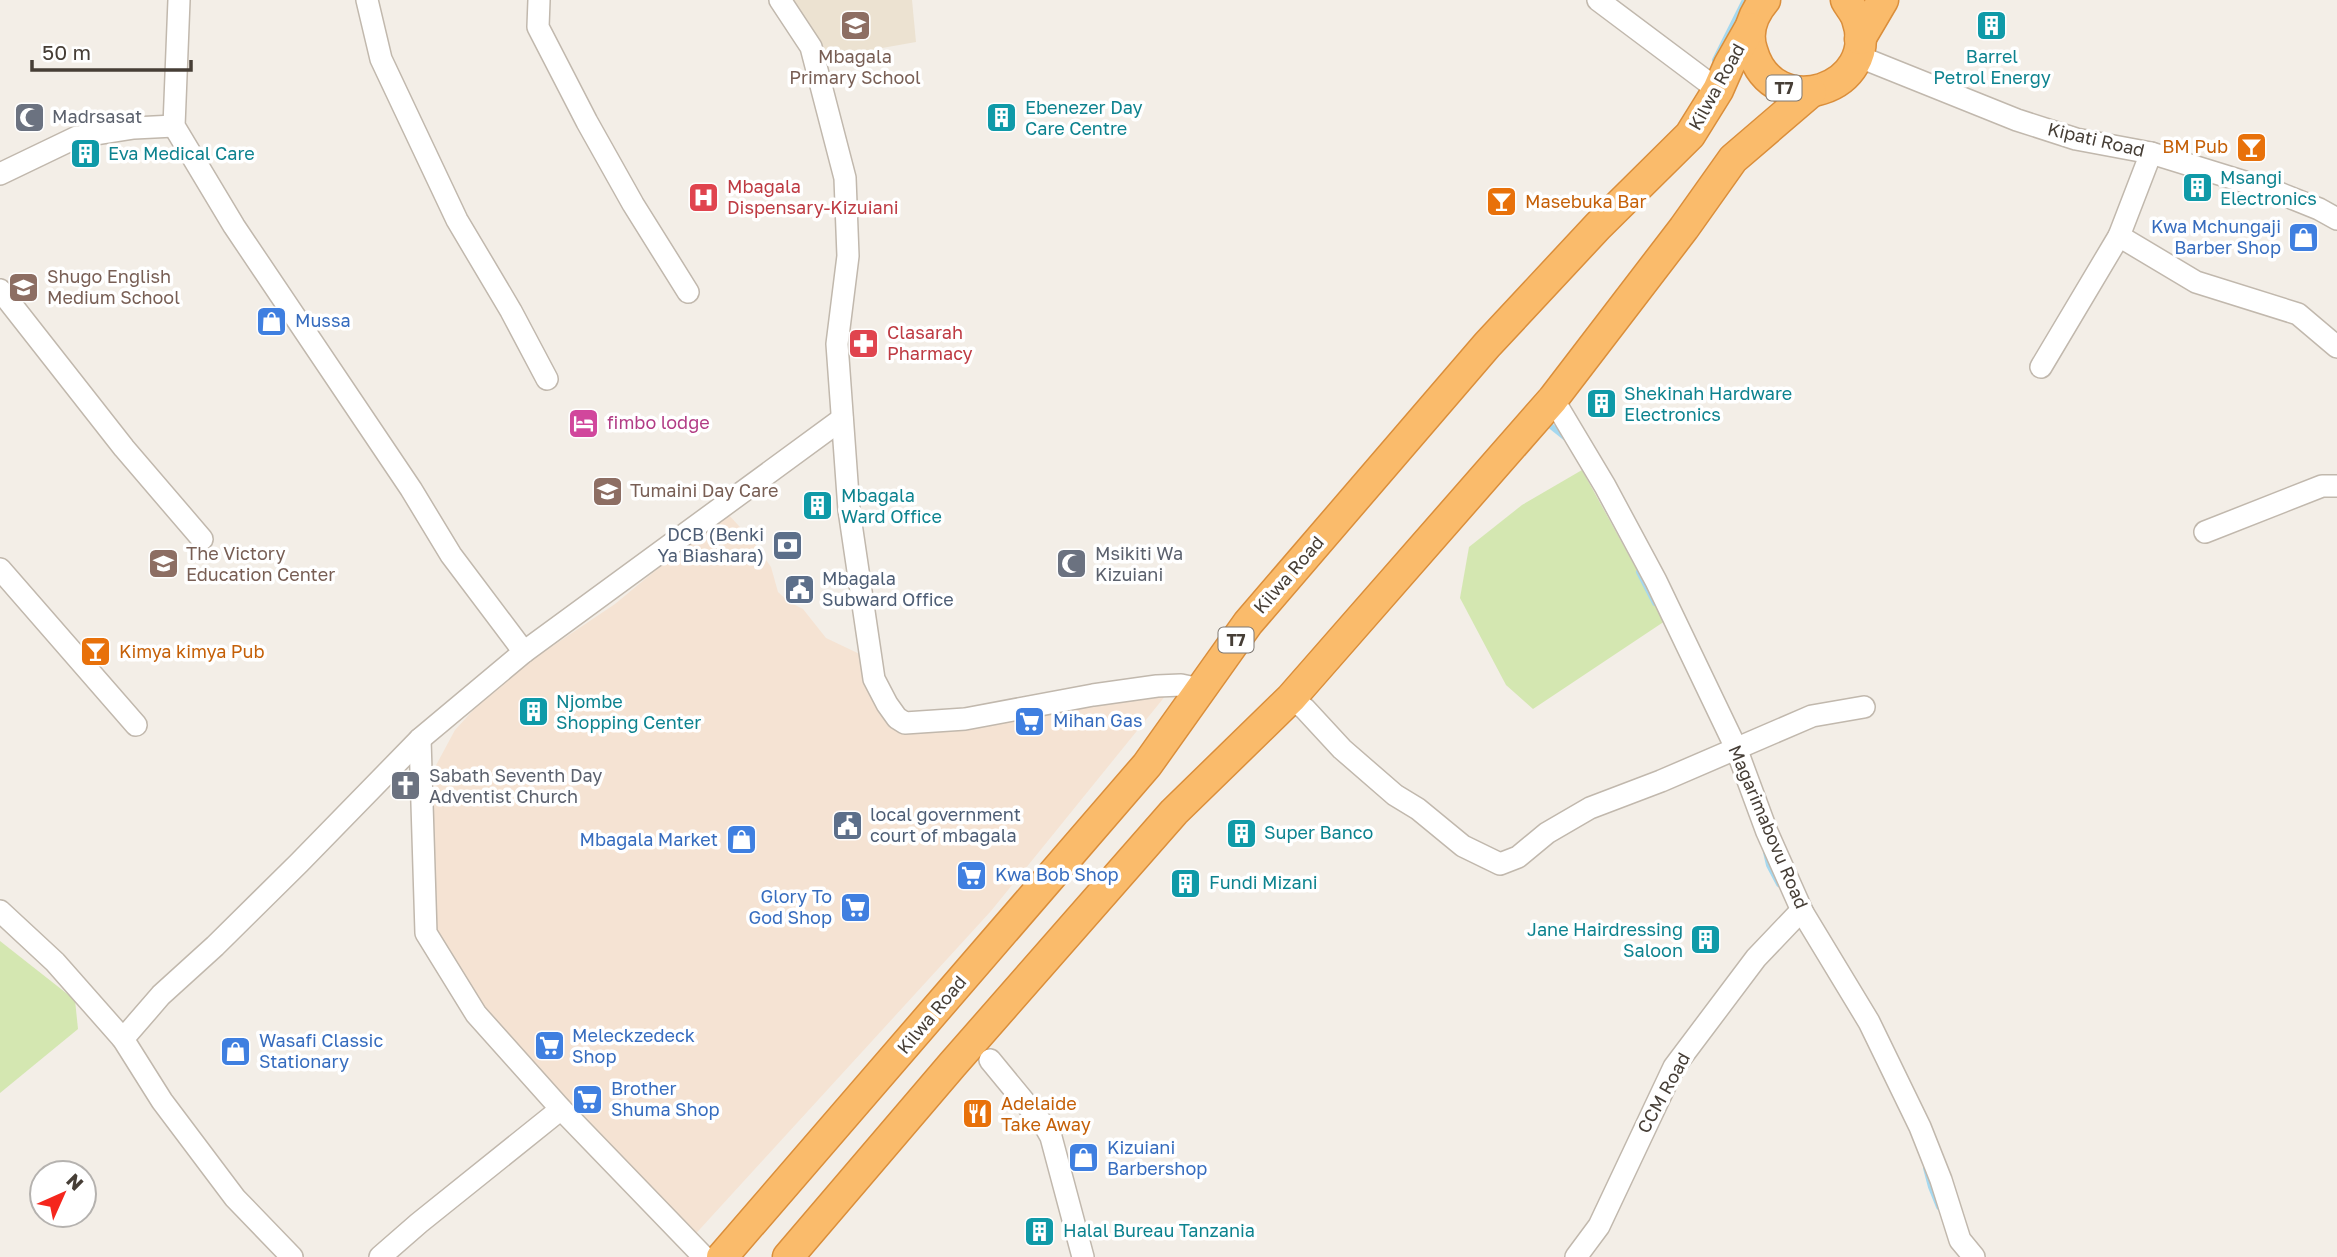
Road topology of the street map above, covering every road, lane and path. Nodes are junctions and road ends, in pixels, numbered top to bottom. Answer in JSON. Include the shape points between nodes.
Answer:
{"nodes":[{"id":1,"x":179,"y":0,"type":"edge"},
{"id":2,"x":367,"y":0,"type":"edge"},
{"id":3,"x":539,"y":0,"type":"edge"},
{"id":4,"x":780,"y":0,"type":"edge"},
{"id":5,"x":1598,"y":0,"type":"edge"},
{"id":6,"x":1765,"y":0,"type":"edge"},
{"id":7,"x":1846,"y":0,"type":"edge"},
{"id":8,"x":1883,"y":0,"type":"edge"},
{"id":9,"x":1750,"y":28,"type":"junction"},
{"id":10,"x":1859,"y":48,"type":"junction"},
{"id":11,"x":1718,"y":90,"type":"junction"},
{"id":12,"x":1811,"y":92,"type":"junction"},
{"id":13,"x":174,"y":126,"type":"junction"},
{"id":14,"x":2151,"y":153,"type":"junction"},
{"id":15,"x":0,"y":174,"type":"edge"},
{"id":16,"x":2337,"y":219,"type":"edge"},
{"id":17,"x":2119,"y":236,"type":"junction"},
{"id":18,"x":0,"y":290,"type":"edge"},
{"id":19,"x":688,"y":292,"type":"dead end"},
{"id":20,"x":2337,"y":347,"type":"edge"},
{"id":21,"x":2041,"y":367,"type":"dead end"},
{"id":22,"x":547,"y":379,"type":"dead end"},
{"id":23,"x":1553,"y":399,"type":"junction"},
{"id":24,"x":842,"y":419,"type":"junction"},
{"id":25,"x":2337,"y":486,"type":"edge"},
{"id":26,"x":2205,"y":532,"type":"dead end"},
{"id":27,"x":202,"y":539,"type":"dead end"},
{"id":28,"x":0,"y":569,"type":"edge"},
{"id":29,"x":524,"y":652,"type":"junction"},
{"id":30,"x":1200,"y":689,"type":"junction"},
{"id":31,"x":1291,"y":698,"type":"junction"},
{"id":32,"x":1864,"y":707,"type":"dead end"},
{"id":33,"x":136,"y":725,"type":"dead end"},
{"id":34,"x":420,"y":739,"type":"junction"},
{"id":35,"x":1736,"y":748,"type":"junction"},
{"id":36,"x":0,"y":911,"type":"edge"},
{"id":37,"x":1803,"y":913,"type":"junction"},
{"id":38,"x":123,"y":1039,"type":"junction"},
{"id":39,"x":990,"y":1060,"type":"dead end"},
{"id":40,"x":561,"y":1110,"type":"junction"},
{"id":41,"x":292,"y":1257,"type":"edge"},
{"id":42,"x":380,"y":1257,"type":"edge"},
{"id":43,"x":704,"y":1257,"type":"edge"},
{"id":44,"x":722,"y":1257,"type":"edge"},
{"id":45,"x":788,"y":1257,"type":"edge"},
{"id":46,"x":1083,"y":1257,"type":"edge"},
{"id":47,"x":1576,"y":1257,"type":"edge"},
{"id":48,"x":1974,"y":1257,"type":"edge"}],
"edges":[{"from":1,"to":13,"type":"street"},
{"from":2,"to":22,"type":"street","via":[[381,59],[457,220]]},
{"from":3,"to":19,"type":"street","via":[[538,27],[633,204]]},
{"from":4,"to":24,"type":"street","via":[[811,47],[845,178],[848,256],[837,338]]},
{"from":5,"to":11,"type":"street"},
{"from":6,"to":9,"type":"highway","number":"T7"},
{"from":7,"to":10,"type":"highway","via":[[1857,18]]},
{"from":8,"to":10,"type":"highway","number":"T7"},
{"from":9,"to":11,"type":"highway","name":"Kilwa Road","number":"T7"},
{"from":9,"to":12,"type":"highway","number":"T7","via":[[1755,61],[1765,75],[1794,92]]},
{"from":10,"to":12,"type":"highway","number":"T7","via":[[1846,75]]},
{"from":10,"to":14,"type":"street","name":"Kipati Road","via":[[1877,63],[2017,120],[2076,139]]},
{"from":11,"to":30,"type":"highway","name":"Kilwa Road","number":"T7","via":[[1690,135],[1487,345],[1248,624]]},
{"from":12,"to":23,"type":"highway","number":"T7","via":[[1733,159]]},
{"from":13,"to":15,"type":"street","via":[[77,137]]},
{"from":13,"to":29,"type":"street","via":[[234,226],[451,555]]},
{"from":14,"to":16,"type":"street","name":"Kipati Road","via":[[2274,191]]},
{"from":14,"to":17,"type":"street"},
{"from":17,"to":20,"type":"street","via":[[2196,282],[2298,314]]},
{"from":17,"to":21,"type":"street"},
{"from":18,"to":27,"type":"street"},
{"from":23,"to":31,"type":"highway","number":"T7"},
{"from":23,"to":35,"type":"street","name":"Magarimabovu Road","via":[[1656,581]]},
{"from":24,"to":29,"type":"street"},
{"from":24,"to":30,"type":"street","via":[[849,510],[874,679],[897,718],[905,723],[965,719],[1157,686]]},
{"from":25,"to":26,"type":"street","via":[[2322,486]]},
{"from":28,"to":33,"type":"street"},
{"from":29,"to":34,"type":"street"},
{"from":30,"to":44,"type":"highway","name":"Kilwa Road","number":"T7","via":[[1147,765]]},
{"from":31,"to":35,"type":"street","via":[[1395,795],[1463,846],[1500,864],[1518,857],[1547,833],[1590,808]]},
{"from":31,"to":45,"type":"highway","number":"T7","via":[[1174,812]]},
{"from":32,"to":35,"type":"street","via":[[1812,716]]},
{"from":34,"to":38,"type":"street","via":[[161,995]]},
{"from":34,"to":40,"type":"street","via":[[426,933],[476,1014]]},
{"from":35,"to":37,"type":"street","name":"Magarimabovu Road"},
{"from":36,"to":38,"type":"street","via":[[55,962]]},
{"from":37,"to":47,"type":"street","name":"CCM Road","via":[[1756,958],[1674,1067],[1599,1226]]},
{"from":37,"to":48,"type":"street","name":"Magarimabovu Road","via":[[1869,1023],[1920,1127],[1960,1240]]},
{"from":38,"to":41,"type":"street","via":[[162,1101],[235,1198]]},
{"from":39,"to":46,"type":"street","via":[[1051,1137]]},
{"from":40,"to":42,"type":"street"},
{"from":40,"to":43,"type":"street"}]}
